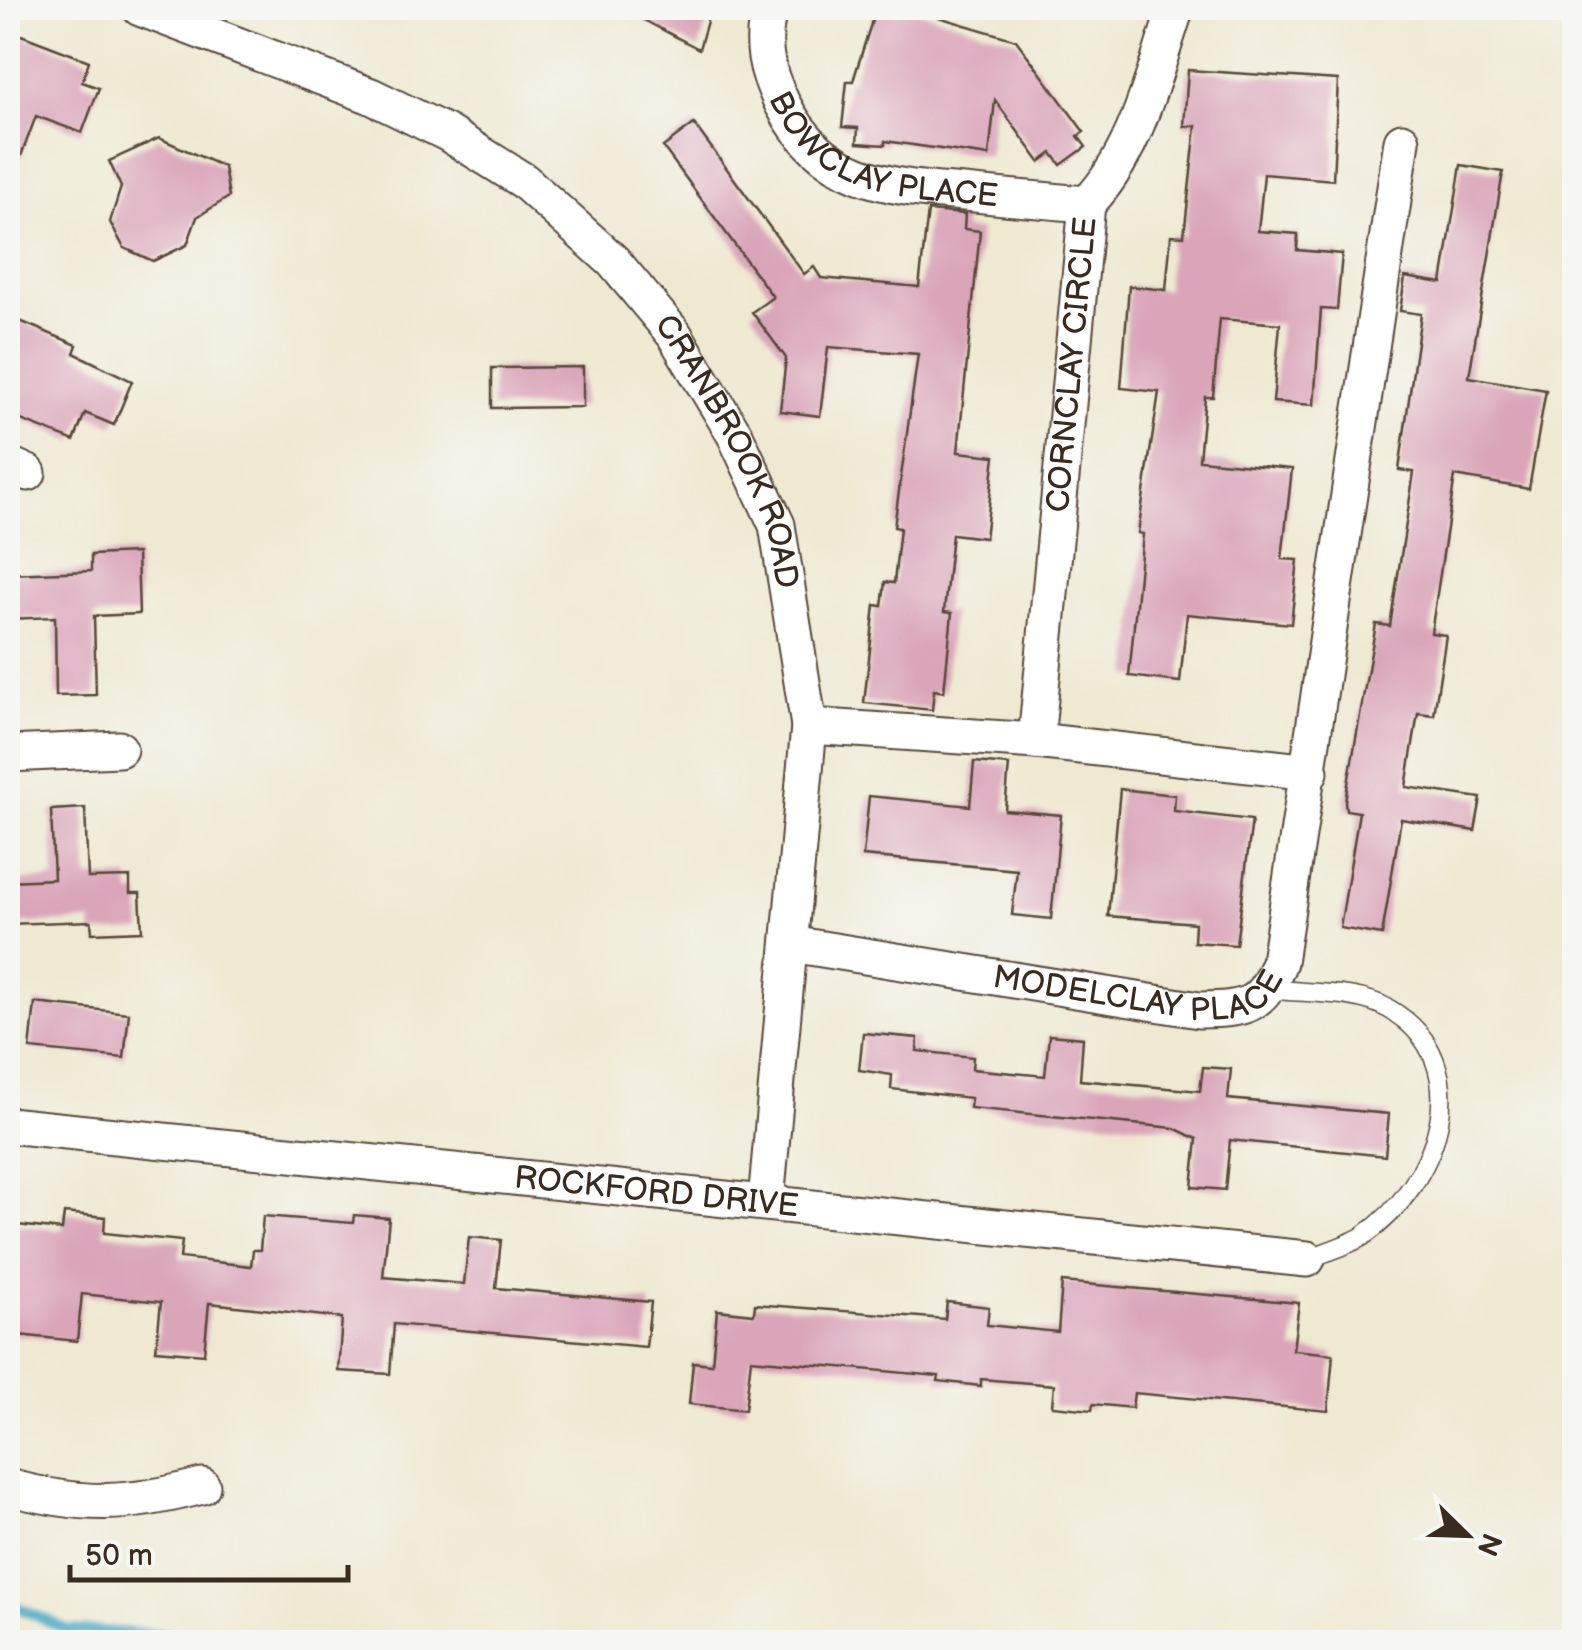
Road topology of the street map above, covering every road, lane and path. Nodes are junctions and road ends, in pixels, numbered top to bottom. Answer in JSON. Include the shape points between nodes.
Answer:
{"nodes":[{"id":1,"x":140,"y":8,"type":"edge"},
{"id":2,"x":770,"y":8,"type":"edge"},
{"id":3,"x":1176,"y":8,"type":"edge"},
{"id":4,"x":1402,"y":141,"type":"dead end"},
{"id":5,"x":1087,"y":204,"type":"junction"},
{"id":6,"x":809,"y":726,"type":"junction"},
{"id":7,"x":1036,"y":741,"type":"junction"},
{"id":8,"x":119,"y":749,"type":"dead end"},
{"id":9,"x":8,"y":754,"type":"edge"},
{"id":10,"x":1310,"y":772,"type":"junction"},
{"id":11,"x":790,"y":944,"type":"junction"},
{"id":12,"x":1269,"y":989,"type":"junction"},
{"id":13,"x":8,"y":1125,"type":"edge"},
{"id":14,"x":766,"y":1202,"type":"junction"},
{"id":15,"x":1307,"y":1259,"type":"joint"},
{"id":16,"x":8,"y":1486,"type":"edge"},
{"id":17,"x":202,"y":1486,"type":"dead end"}],
"edges":[{"from":1,"to":6,"type":"street","name":"CRANBROOK ROAD","via":[[371,96],[447,133],[524,181],[612,261],[674,334],[736,435],[776,525]]},
{"from":2,"to":5,"type":"street","name":"BOWCLAY PLACE","via":[[763,53],[771,81],[807,140],[837,165],[888,187]]},
{"from":3,"to":5,"type":"street","name":"CORNCLAY CIRCLE","via":[[1132,133]]},
{"from":4,"to":10,"type":"street","name":"MODELCLAY PLACE"},
{"from":5,"to":7,"type":"street","name":"CORNCLAY CIRCLE"},
{"from":6,"to":7,"type":"street"},
{"from":6,"to":11,"type":"street","name":"CRANBROOK ROAD"},
{"from":7,"to":10,"type":"street"},
{"from":8,"to":9,"type":"street"},
{"from":10,"to":12,"type":"street","name":"MODELCLAY PLACE"},
{"from":11,"to":12,"type":"street","name":"MODELCLAY PLACE","via":[[1200,1010],[1242,1009]]},
{"from":11,"to":14,"type":"street","name":"CRANBROOK ROAD"},
{"from":12,"to":15,"type":"lane","via":[[1388,1008],[1419,1032],[1441,1073],[1445,1101],[1414,1186],[1361,1238]]},
{"from":13,"to":14,"type":"street","name":"ROCKFORD DRIVE"},
{"from":14,"to":15,"type":"street","name":"ROCKFORD DRIVE"},
{"from":16,"to":17,"type":"street","via":[[92,1505]]}]}
